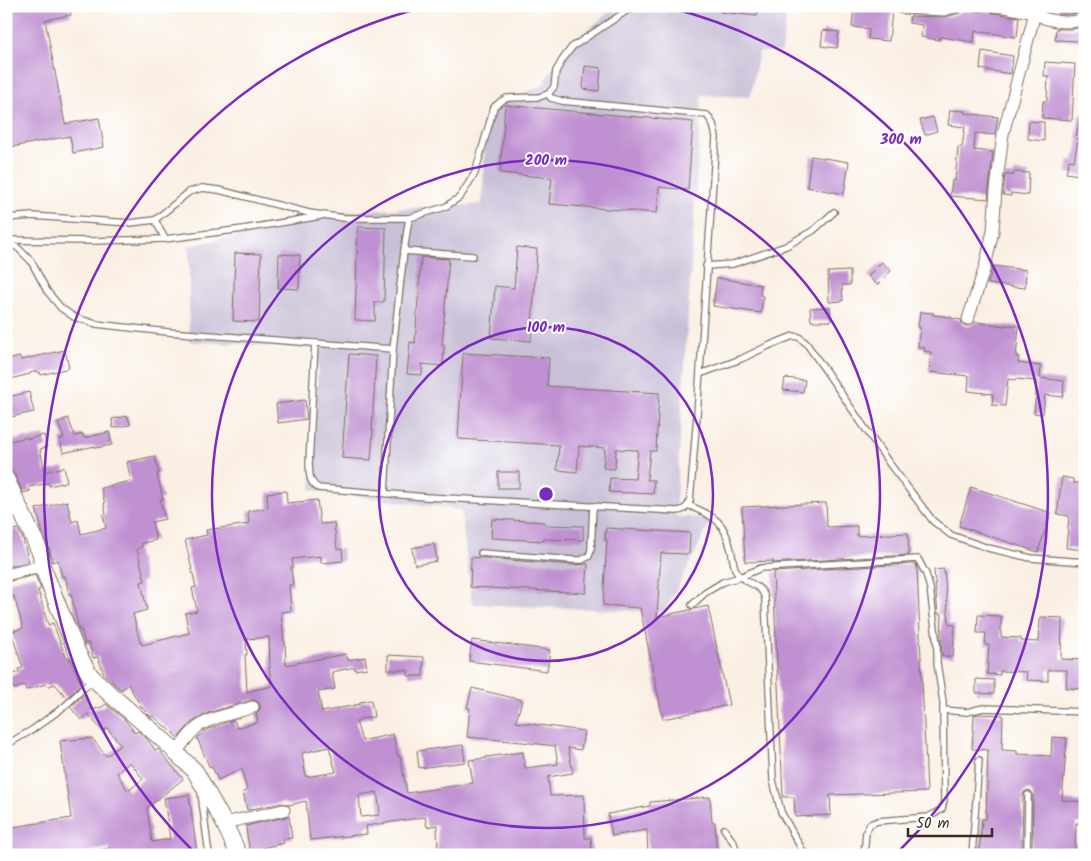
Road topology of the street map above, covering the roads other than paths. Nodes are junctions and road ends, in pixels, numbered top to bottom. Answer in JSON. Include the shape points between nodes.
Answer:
{"nodes":[{"id":1,"x":634,"y":6,"type":"edge"},
{"id":2,"x":897,"y":6,"type":"edge"},
{"id":3,"x":957,"y":6,"type":"edge"},
{"id":4,"x":996,"y":6,"type":"edge"},
{"id":5,"x":1035,"y":13,"type":"junction"},
{"id":6,"x":1085,"y":16,"type":"edge"},
{"id":7,"x":548,"y":94,"type":"junction"},
{"id":8,"x":834,"y":212,"type":"dead end"},
{"id":9,"x":328,"y":215,"type":"junction"},
{"id":10,"x":6,"y":218,"type":"edge"},
{"id":11,"x":409,"y":218,"type":"junction"},
{"id":12,"x":155,"y":220,"type":"junction"},
{"id":13,"x":165,"y":239,"type":"junction"},
{"id":14,"x":6,"y":241,"type":"edge"},
{"id":15,"x":404,"y":250,"type":"junction"},
{"id":16,"x":473,"y":256,"type":"dead end"},
{"id":17,"x":706,"y":266,"type":"junction"},
{"id":18,"x":968,"y":319,"type":"dead end"},
{"id":19,"x":315,"y":343,"type":"junction"},
{"id":20,"x":393,"y":349,"type":"junction"},
{"id":21,"x":700,"y":374,"type":"junction"},
{"id":22,"x":6,"y":479,"type":"edge"},
{"id":23,"x":385,"y":494,"type":"junction"},
{"id":24,"x":593,"y":506,"type":"junction"},
{"id":25,"x":688,"y":506,"type":"junction"},
{"id":26,"x":481,"y":553,"type":"dead end"},
{"id":27,"x":1085,"y":562,"type":"edge"},
{"id":28,"x":42,"y":566,"type":"junction"},
{"id":29,"x":6,"y":575,"type":"edge"},
{"id":30,"x":740,"y":577,"type":"junction"},
{"id":31,"x":692,"y":605,"type":"dead end"},
{"id":32,"x":94,"y":679,"type":"junction"},
{"id":33,"x":253,"y":707,"type":"dead end"},
{"id":34,"x":943,"y":710,"type":"junction"},
{"id":35,"x":1085,"y":712,"type":"edge"},
{"id":36,"x":6,"y":744,"type":"edge"},
{"id":37,"x":176,"y":753,"type":"junction"},
{"id":38,"x":979,"y":760,"type":"dead end"},
{"id":39,"x":201,"y":781,"type":"junction"},
{"id":40,"x":1028,"y":795,"type":"dead end"},
{"id":41,"x":284,"y":810,"type":"dead end"},
{"id":42,"x":224,"y":823,"type":"junction"},
{"id":43,"x":724,"y":829,"type":"dead end"},
{"id":44,"x":210,"y":855,"type":"edge"},
{"id":45,"x":239,"y":855,"type":"edge"},
{"id":46,"x":737,"y":855,"type":"edge"},
{"id":47,"x":805,"y":855,"type":"edge"},
{"id":48,"x":864,"y":855,"type":"edge"},
{"id":49,"x":972,"y":855,"type":"edge"},
{"id":50,"x":1027,"y":855,"type":"edge"}],
"edges":[{"from":1,"to":7,"type":"lane","via":[[572,47],[556,71],[554,87]]},
{"from":2,"to":3,"type":"street","via":[[944,10]]},
{"from":4,"to":5,"type":"street"},
{"from":5,"to":6,"type":"street","via":[[1054,21],[1073,22]]},
{"from":5,"to":18,"type":"street","via":[[1003,134],[986,267]]},
{"from":7,"to":11,"type":"lane","via":[[507,98],[494,107],[475,173],[460,197],[445,207]]},
{"from":7,"to":17,"type":"lane","via":[[562,101],[707,115],[716,137]]},
{"from":8,"to":17,"type":"lane","via":[[814,230],[786,246],[734,264]]},
{"from":9,"to":11,"type":"lane"},
{"from":9,"to":12,"type":"lane","via":[[202,188],[188,192]]},
{"from":9,"to":13,"type":"lane"},
{"from":10,"to":12,"type":"lane","via":[[32,216],[130,224]]},
{"from":11,"to":15,"type":"lane"},
{"from":12,"to":13,"type":"lane"},
{"from":13,"to":14,"type":"lane"},
{"from":14,"to":19,"type":"lane","via":[[31,261],[47,291],[61,308],[74,317],[96,324],[168,332]]},
{"from":15,"to":16,"type":"lane"},
{"from":15,"to":20,"type":"lane"},
{"from":17,"to":21,"type":"lane"},
{"from":19,"to":20,"type":"lane"},
{"from":19,"to":23,"type":"lane","via":[[309,464],[312,484],[318,488]]},
{"from":20,"to":23,"type":"lane"},
{"from":21,"to":25,"type":"lane"},
{"from":21,"to":27,"type":"lane","via":[[793,336],[799,337],[933,521],[950,535],[1031,558]]},
{"from":22,"to":28,"type":"street","via":[[41,554]]},
{"from":23,"to":24,"type":"lane"},
{"from":24,"to":25,"type":"lane","via":[[677,511]]},
{"from":24,"to":26,"type":"lane","via":[[591,550],[589,556],[582,560]]},
{"from":25,"to":30,"type":"lane","via":[[718,521],[726,533]]},
{"from":28,"to":29,"type":"street"},
{"from":28,"to":32,"type":"street","via":[[74,646]]},
{"from":30,"to":31,"type":"lane","via":[[723,582]]},
{"from":30,"to":34,"type":"lane","via":[[761,568],[918,559],[930,588]]},
{"from":30,"to":47,"type":"lane","via":[[764,593],[772,780],[782,812]]},
{"from":32,"to":36,"type":"lane","via":[[65,706]]},
{"from":32,"to":37,"type":"street"},
{"from":33,"to":37,"type":"street","via":[[199,725]]},
{"from":34,"to":35,"type":"lane","via":[[967,712],[983,708]]},
{"from":34,"to":48,"type":"lane","via":[[942,809],[928,817],[878,820],[870,824]]},
{"from":37,"to":39,"type":"street"},
{"from":38,"to":49,"type":"lane"},
{"from":39,"to":42,"type":"street"},
{"from":39,"to":44,"type":"lane"},
{"from":40,"to":50,"type":"lane"},
{"from":41,"to":42,"type":"street"},
{"from":42,"to":45,"type":"street"},
{"from":43,"to":46,"type":"lane","via":[[734,843]]}]}
